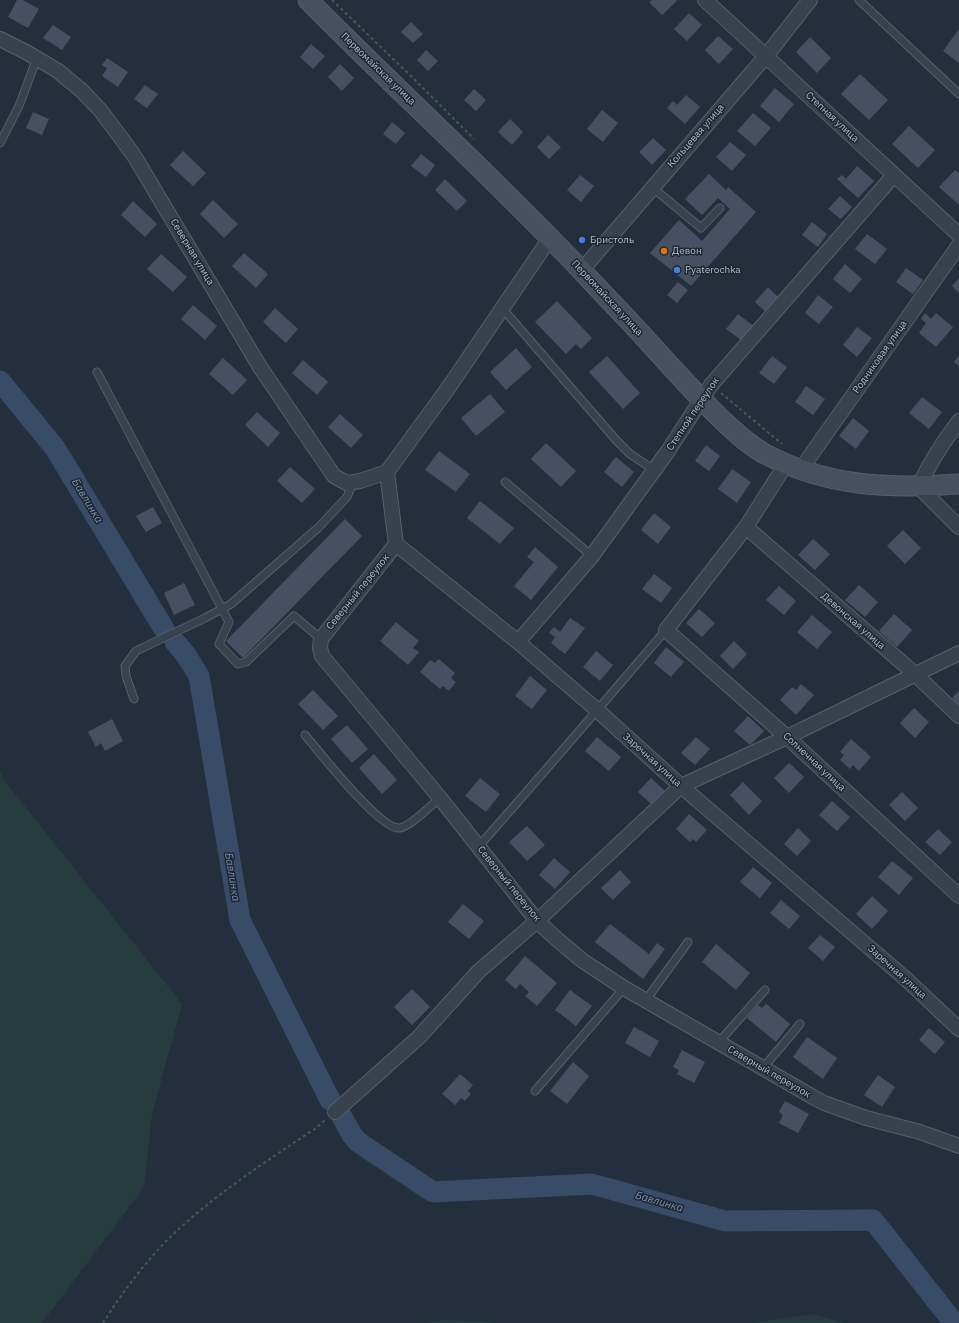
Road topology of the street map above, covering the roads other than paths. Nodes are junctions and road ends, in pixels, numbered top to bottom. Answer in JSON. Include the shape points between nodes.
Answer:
{"nodes":[{"id":1,"x":308,"y":0,"type":"edge"},
{"id":2,"x":705,"y":0,"type":"edge"},
{"id":3,"x":810,"y":0,"type":"edge"},
{"id":4,"x":859,"y":0,"type":"edge"},
{"id":5,"x":0,"y":39,"type":"edge"},
{"id":6,"x":766,"y":56,"type":"junction"},
{"id":7,"x":36,"y":58,"type":"junction"},
{"id":8,"x":959,"y":94,"type":"edge"},
{"id":9,"x":0,"y":144,"type":"edge"},
{"id":10,"x":894,"y":175,"type":"junction"},
{"id":11,"x":652,"y":187,"type":"junction"},
{"id":12,"x":720,"y":208,"type":"dead end"},
{"id":13,"x":959,"y":235,"type":"edge"},
{"id":14,"x":550,"y":238,"type":"junction"},
{"id":15,"x":959,"y":244,"type":"edge"},
{"id":16,"x":581,"y":271,"type":"junction"},
{"id":17,"x":502,"y":308,"type":"junction"},
{"id":18,"x":97,"y":372,"type":"dead end"},
{"id":19,"x":706,"y":392,"type":"junction"},
{"id":20,"x":959,"y":421,"type":"edge"},
{"id":21,"x":793,"y":466,"type":"junction"},
{"id":22,"x":654,"y":470,"type":"junction"},
{"id":23,"x":387,"y":472,"type":"junction"},
{"id":24,"x":357,"y":482,"type":"junction"},
{"id":25,"x":506,"y":482,"type":"dead end"},
{"id":26,"x":959,"y":484,"type":"edge"},
{"id":27,"x":919,"y":487,"type":"junction"},
{"id":28,"x":746,"y":527,"type":"junction"},
{"id":29,"x":959,"y":528,"type":"edge"},
{"id":30,"x":396,"y":544,"type":"junction"},
{"id":31,"x":592,"y":556,"type":"junction"},
{"id":32,"x":221,"y":609,"type":"junction"},
{"id":33,"x":666,"y":630,"type":"junction"},
{"id":34,"x":321,"y":639,"type":"junction"},
{"id":35,"x":518,"y":642,"type":"junction"},
{"id":36,"x":959,"y":653,"type":"edge"},
{"id":37,"x":915,"y":674,"type":"junction"},
{"id":38,"x":134,"y":699,"type":"dead end"},
{"id":39,"x":597,"y":710,"type":"junction"},
{"id":40,"x":959,"y":716,"type":"edge"},
{"id":41,"x":305,"y":735,"type":"dead end"},
{"id":42,"x":787,"y":737,"type":"junction"},
{"id":43,"x":681,"y":786,"type":"junction"},
{"id":44,"x":440,"y":798,"type":"junction"},
{"id":45,"x":478,"y":846,"type":"junction"},
{"id":46,"x":959,"y":896,"type":"edge"},
{"id":47,"x":537,"y":921,"type":"junction"},
{"id":48,"x":688,"y":942,"type":"dead end"},
{"id":49,"x":624,"y":988,"type":"junction"},
{"id":50,"x":765,"y":990,"type":"dead end"},
{"id":51,"x":646,"y":1000,"type":"junction"},
{"id":52,"x":800,"y":1024,"type":"dead end"},
{"id":53,"x":959,"y":1029,"type":"edge"},
{"id":54,"x":718,"y":1042,"type":"junction"},
{"id":55,"x":763,"y":1068,"type":"junction"},
{"id":56,"x":535,"y":1090,"type":"dead end"},
{"id":57,"x":335,"y":1112,"type":"road end"},
{"id":58,"x":959,"y":1146,"type":"edge"}],
"edges":[{"from":1,"to":14,"type":"street","name":"Первомайская улица"},
{"from":2,"to":6,"type":"street","name":"Степная улица"},
{"from":3,"to":6,"type":"street","name":"Кольцевая улица"},
{"from":4,"to":8,"type":"lane"},
{"from":5,"to":7,"type":"street","name":"Северная улица"},
{"from":6,"to":10,"type":"street","name":"Степная улица"},
{"from":6,"to":11,"type":"street","name":"Кольцевая улица"},
{"from":7,"to":9,"type":"lane","via":[[19,106]]},
{"from":7,"to":24,"type":"street","name":"Северная улица","via":[[58,71],[101,111],[128,148],[260,367],[334,476],[347,483]]},
{"from":10,"to":13,"type":"street","name":"Степная улица"},
{"from":10,"to":19,"type":"street","name":"Степной переулок"},
{"from":11,"to":12,"type":"lane","via":[[701,228]]},
{"from":11,"to":16,"type":"street","name":"Кольцевая улица"},
{"from":14,"to":16,"type":"street","name":"Первомайская улица"},
{"from":14,"to":17,"type":"street"},
{"from":15,"to":21,"type":"street","name":"Родниковая улица"},
{"from":16,"to":19,"type":"street","name":"Первомайская улица"},
{"from":17,"to":22,"type":"lane","via":[[616,440],[630,454]]},
{"from":17,"to":23,"type":"street"},
{"from":18,"to":32,"type":"lane"},
{"from":19,"to":21,"type":"street","name":"Первомайская улица","via":[[740,436],[763,453]]},
{"from":19,"to":22,"type":"street","name":"Степной переулок"},
{"from":20,"to":27,"type":"street","via":[[941,445]]},
{"from":21,"to":27,"type":"street","name":"Первомайская улица","via":[[833,480],[863,485]]},
{"from":21,"to":28,"type":"street","name":"Родниковая улица"},
{"from":22,"to":31,"type":"street","name":"Степной переулок"},
{"from":23,"to":24,"type":"street"},
{"from":23,"to":30,"type":"street"},
{"from":24,"to":32,"type":"lane","via":[[319,527],[231,604]]},
{"from":25,"to":31,"type":"lane"},
{"from":26,"to":27,"type":"street","name":"Первомайская улица"},
{"from":27,"to":29,"type":"street"},
{"from":28,"to":33,"type":"street","name":"Родниковая улица"},
{"from":28,"to":37,"type":"street","name":"Девонская улица"},
{"from":30,"to":34,"type":"street","name":"Северный переулок"},
{"from":30,"to":35,"type":"street","name":"Заречная улица"},
{"from":31,"to":35,"type":"street","name":"Степной переулок"},
{"from":32,"to":34,"type":"lane","via":[[229,622],[219,644],[238,664],[246,662],[294,616]]},
{"from":32,"to":38,"type":"lane","via":[[136,651],[125,666]]},
{"from":33,"to":39,"type":"lane"},
{"from":33,"to":42,"type":"street","name":"Солнечная улица"},
{"from":34,"to":44,"type":"street","name":"Северный переулок","via":[[322,656]]},
{"from":35,"to":39,"type":"street","name":"Заречная улица"},
{"from":36,"to":37,"type":"street"},
{"from":37,"to":40,"type":"street","name":"Девонская улица"},
{"from":37,"to":42,"type":"street"},
{"from":39,"to":43,"type":"street","name":"Заречная улица"},
{"from":39,"to":45,"type":"lane","via":[[546,772]]},
{"from":41,"to":44,"type":"lane","via":[[363,803],[389,826],[406,826]]},
{"from":42,"to":43,"type":"street"},
{"from":42,"to":46,"type":"street","name":"Солнечная улица"},
{"from":43,"to":47,"type":"street"},
{"from":43,"to":53,"type":"street","name":"Заречная улица","via":[[906,979]]},
{"from":44,"to":45,"type":"street","name":"Северный переулок"},
{"from":45,"to":47,"type":"street","name":"Северный переулок"},
{"from":47,"to":49,"type":"street","name":"Северный переулок","via":[[583,961]]},
{"from":47,"to":57,"type":"street","via":[[479,971],[419,1037]]},
{"from":48,"to":51,"type":"lane"},
{"from":49,"to":51,"type":"street","name":"Северный переулок"},
{"from":49,"to":56,"type":"lane"},
{"from":50,"to":54,"type":"lane"},
{"from":51,"to":54,"type":"street","name":"Северный переулок"},
{"from":52,"to":55,"type":"lane"},
{"from":54,"to":55,"type":"street","name":"Северный переулок"},
{"from":55,"to":58,"type":"street","name":"Северный переулок","via":[[824,1103]]}]}
